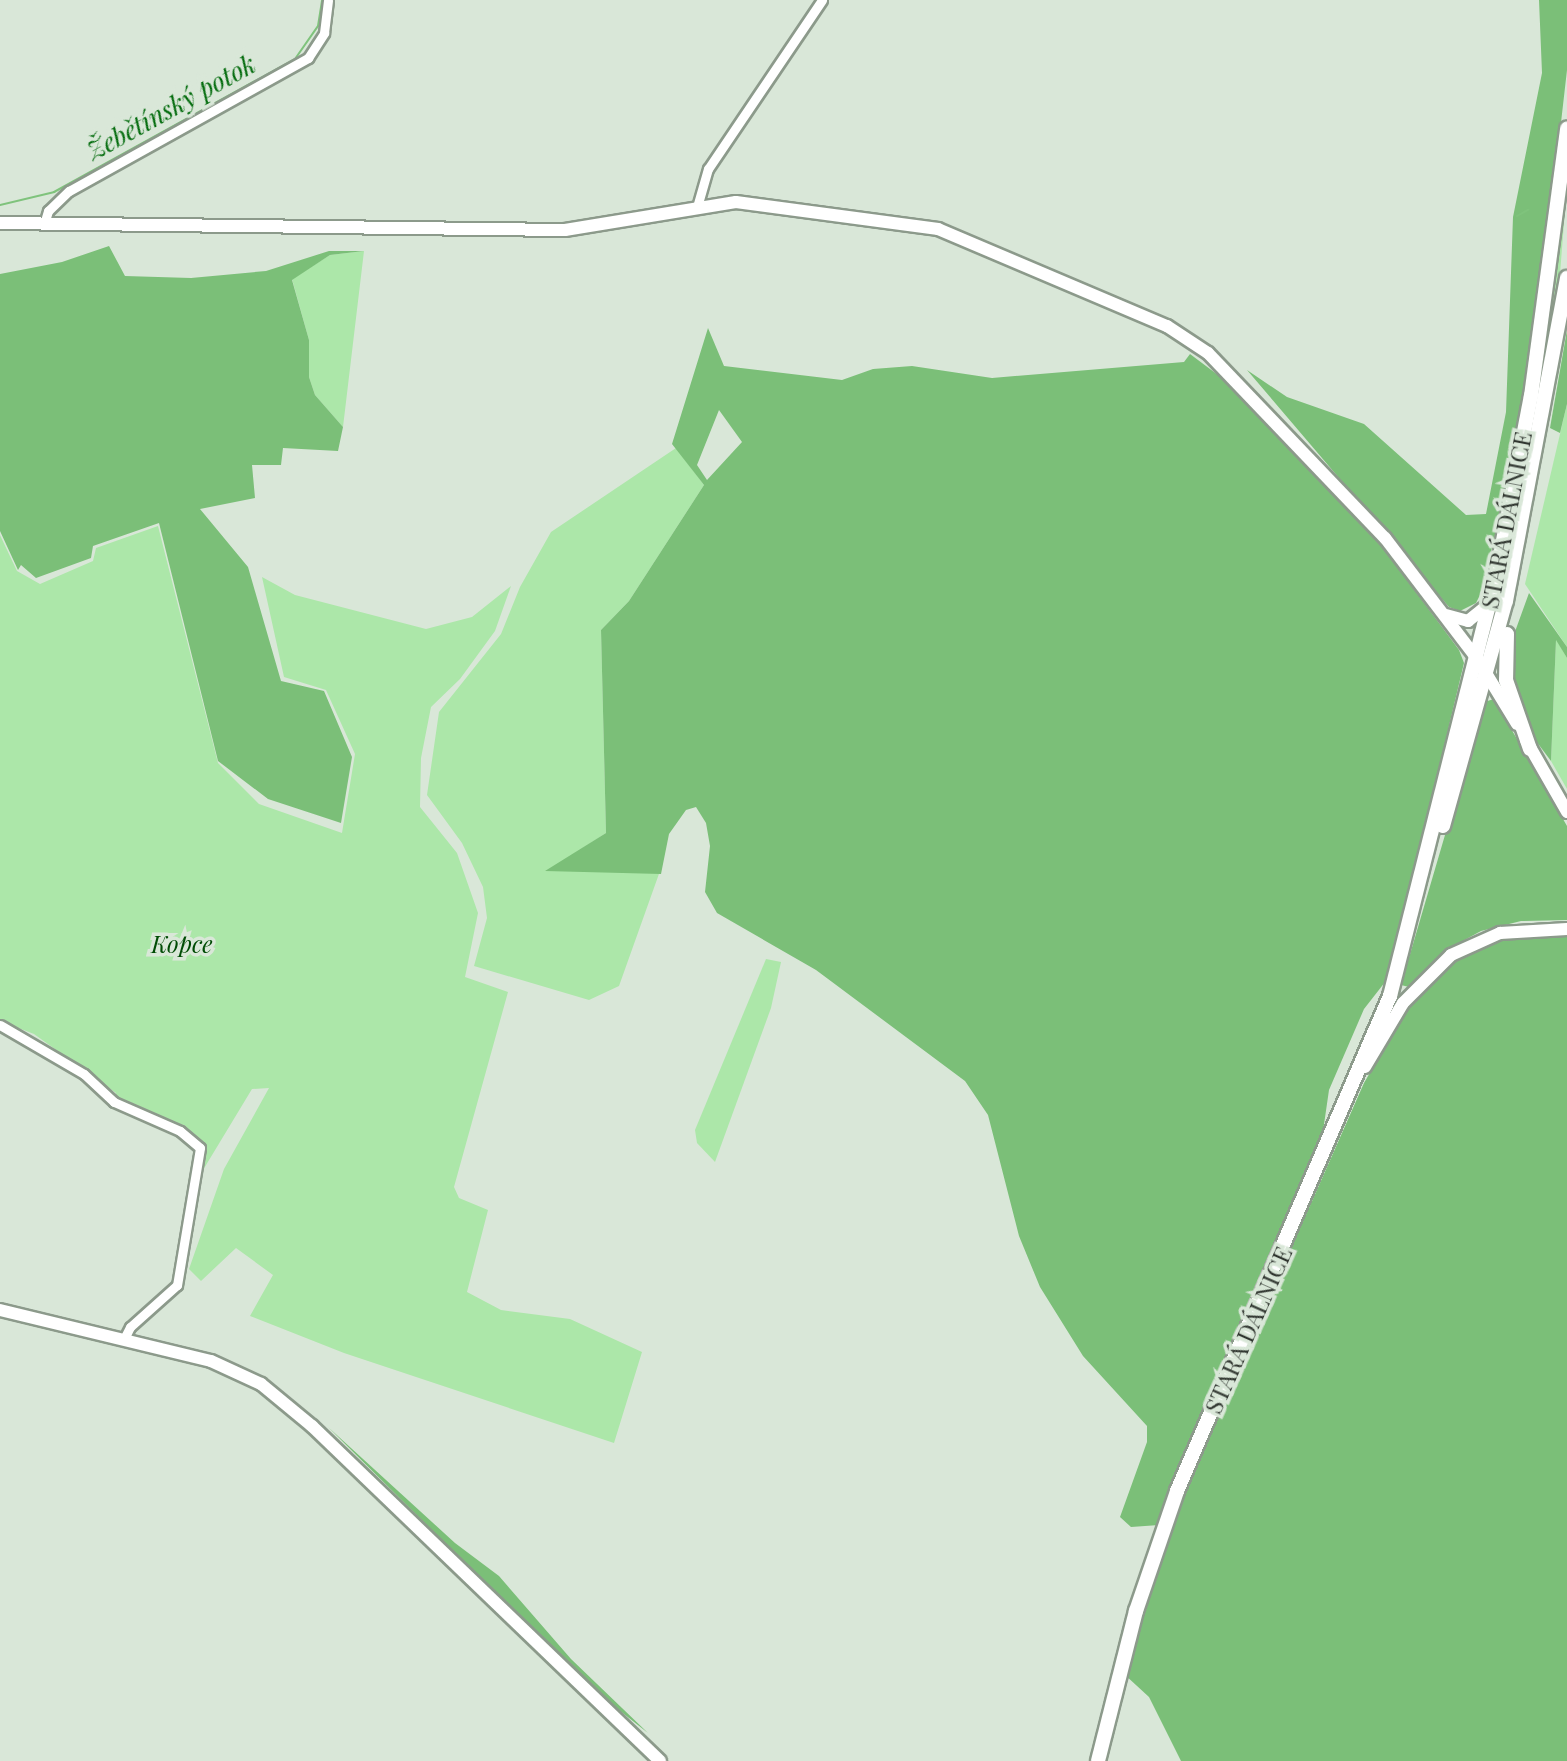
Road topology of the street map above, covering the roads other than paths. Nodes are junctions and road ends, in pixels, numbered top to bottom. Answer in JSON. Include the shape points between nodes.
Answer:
{"nodes":[{"id":1,"x":328,"y":0,"type":"edge"},
{"id":2,"x":822,"y":0,"type":"edge"},
{"id":3,"x":1567,"y":128,"type":"edge"},
{"id":4,"x":697,"y":207,"type":"junction"},
{"id":5,"x":0,"y":223,"type":"edge"},
{"id":6,"x":44,"y":224,"type":"junction"},
{"id":7,"x":1567,"y":278,"type":"edge"},
{"id":8,"x":1522,"y":527,"type":"junction"},
{"id":9,"x":1492,"y":599,"type":"junction"},
{"id":10,"x":1445,"y":615,"type":"junction"},
{"id":11,"x":1478,"y":660,"type":"junction"},
{"id":12,"x":1487,"y":673,"type":"junction"},
{"id":13,"x":1530,"y":749,"type":"junction"},
{"id":14,"x":1567,"y":812,"type":"edge"},
{"id":15,"x":1416,"y":905,"type":"junction"},
{"id":16,"x":1567,"y":929,"type":"edge"},
{"id":17,"x":0,"y":1025,"type":"edge"},
{"id":18,"x":1358,"y":1080,"type":"junction"},
{"id":19,"x":0,"y":1310,"type":"edge"},
{"id":20,"x":124,"y":1339,"type":"junction"},
{"id":21,"x":660,"y":1761,"type":"edge"},
{"id":22,"x":1098,"y":1761,"type":"edge"}],
"edges":[{"from":1,"to":6,"type":"street","via":[[324,33],[308,58],[69,191],[50,208]]},
{"from":2,"to":4,"type":"street","via":[[708,169]]},
{"from":3,"to":9,"type":"main road","name":"STARÁ DÁLNICE","via":[[1531,396]]},
{"from":4,"to":6,"type":"street","via":[[565,230]]},
{"from":4,"to":10,"type":"street","via":[[750,203],[925,226],[1180,333],[1216,360],[1330,477]]},
{"from":5,"to":6,"type":"street"},
{"from":7,"to":8,"type":"main road","name":"STARÁ DÁLNICE"},
{"from":8,"to":12,"type":"main road","name":"STARÁ DÁLNICE"},
{"from":8,"to":13,"type":"main road","via":[[1503,652],[1506,680]]},
{"from":9,"to":10,"type":"street","via":[[1468,621]]},
{"from":9,"to":11,"type":"main road","name":"STARÁ DÁLNICE"},
{"from":10,"to":11,"type":"street"},
{"from":11,"to":12,"type":"street"},
{"from":11,"to":15,"type":"main road","name":"STARÁ DÁLNICE"},
{"from":12,"to":13,"type":"street"},
{"from":12,"to":15,"type":"main road","name":"STARÁ DÁLNICE"},
{"from":13,"to":14,"type":"street"},
{"from":15,"to":18,"type":"main road","name":"STARÁ DÁLNICE"},
{"from":16,"to":18,"type":"street","via":[[1530,928],[1484,938],[1432,970],[1391,1020]]},
{"from":17,"to":20,"type":"street","via":[[84,1074],[114,1102],[180,1131],[200,1148],[177,1285]]},
{"from":18,"to":22,"type":"main road","name":"STARÁ DÁLNICE","via":[[1177,1491],[1125,1648]]},
{"from":19,"to":20,"type":"street"},
{"from":20,"to":21,"type":"street","via":[[224,1366],[285,1402]]}]}
